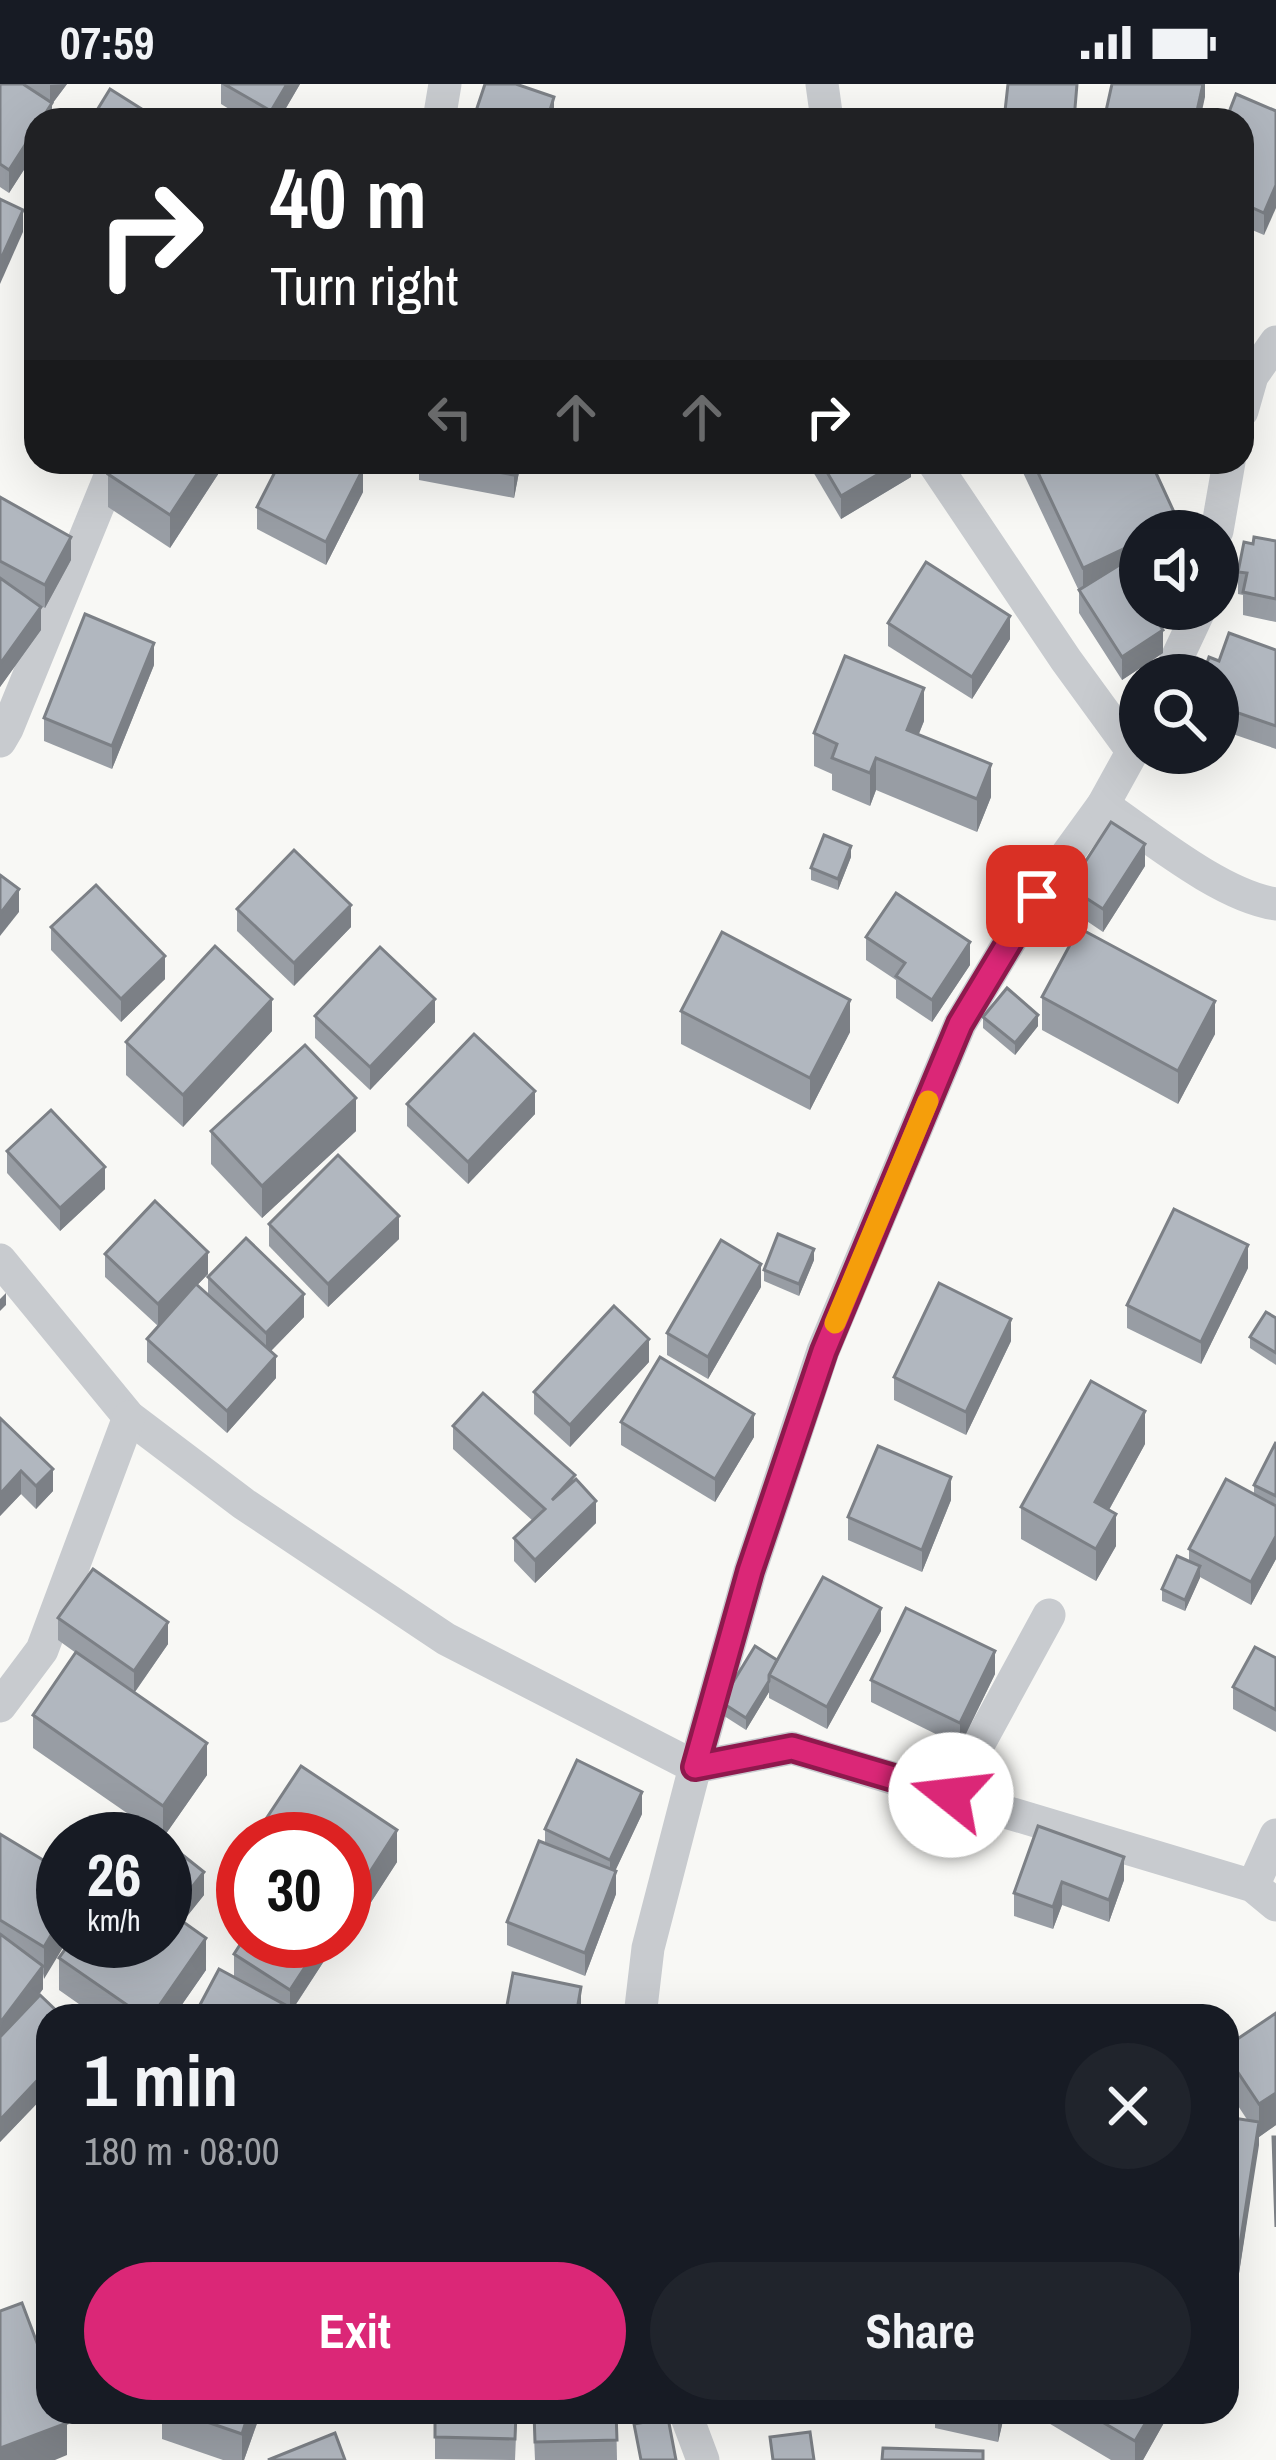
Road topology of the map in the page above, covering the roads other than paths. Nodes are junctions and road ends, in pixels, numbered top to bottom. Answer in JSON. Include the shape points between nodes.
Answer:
{"nodes":[{"id":1,"x":1276,"y":342,"type":"edge"},
{"id":2,"x":1254,"y":373,"type":"edge"},
{"id":3,"x":111,"y":474,"type":"edge"},
{"id":4,"x":941,"y":474,"type":"edge"},
{"id":5,"x":1227,"y":474,"type":"edge"},
{"id":6,"x":1220,"y":510,"type":"edge"},
{"id":7,"x":1119,"y":723,"type":"edge"},
{"id":8,"x":0,"y":741,"type":"edge"},
{"id":9,"x":1121,"y":774,"type":"edge"},
{"id":10,"x":1103,"y":805,"type":"junction"},
{"id":11,"x":1276,"y":904,"type":"edge"},
{"id":12,"x":0,"y":1260,"type":"edge"},
{"id":13,"x":129,"y":1417,"type":"junction"},
{"id":14,"x":1049,"y":1615,"type":"dead end"},
{"id":15,"x":0,"y":1706,"type":"edge"},
{"id":16,"x":695,"y":1767,"type":"junction"},
{"id":17,"x":951,"y":1795,"type":"junction"},
{"id":18,"x":1276,"y":1834,"type":"edge"},
{"id":19,"x":1264,"y":1895,"type":"edge"},
{"id":20,"x":642,"y":2004,"type":"edge"},
{"id":21,"x":690,"y":2424,"type":"edge"},
{"id":22,"x":703,"y":2460,"type":"edge"}],
"edges":[{"from":1,"to":2,"type":"street"},
{"from":3,"to":8,"type":"street"},
{"from":4,"to":7,"type":"street","via":[[1066,660]]},
{"from":5,"to":6,"type":"street"},
{"from":9,"to":10,"type":"street"},
{"from":10,"to":11,"type":"street","via":[[1214,879]]},
{"from":10,"to":16,"type":"street","via":[[960,1024],[824,1351]]},
{"from":12,"to":13,"type":"street"},
{"from":13,"to":15,"type":"street","via":[[42,1650]]},
{"from":13,"to":16,"type":"street","via":[[446,1639]]},
{"from":14,"to":17,"type":"street"},
{"from":16,"to":17,"type":"street","via":[[792,1748]]},
{"from":16,"to":20,"type":"street"},
{"from":17,"to":19,"type":"street"},
{"from":18,"to":19,"type":"street"},
{"from":21,"to":22,"type":"street"}]}
